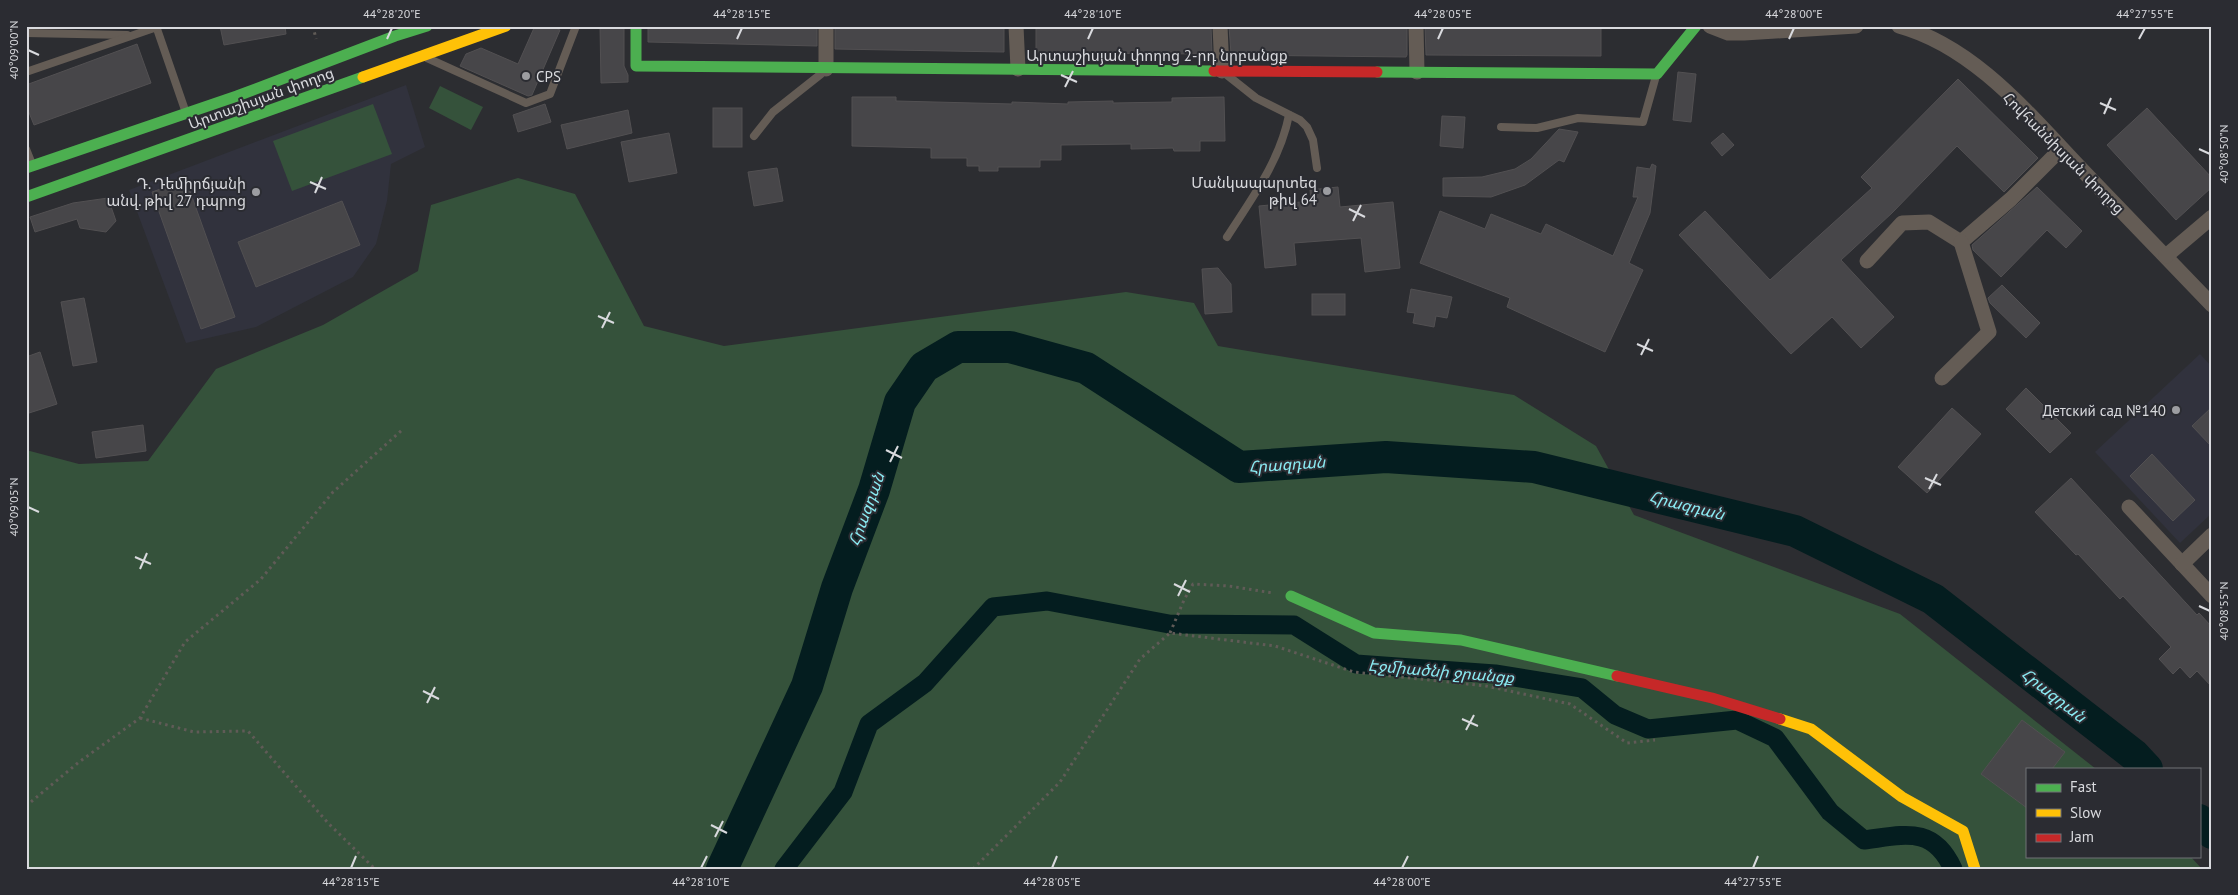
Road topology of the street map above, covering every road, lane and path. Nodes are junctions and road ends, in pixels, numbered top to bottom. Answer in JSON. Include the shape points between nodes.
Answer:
{"nodes":[{"id":1,"x":156,"y":26,"type":"edge"},
{"id":2,"x":313,"y":26,"type":"edge"},
{"id":3,"x":427,"y":26,"type":"edge"},
{"id":4,"x":506,"y":26,"type":"edge"},
{"id":5,"x":576,"y":26,"type":"edge"},
{"id":6,"x":636,"y":26,"type":"edge"},
{"id":7,"x":826,"y":26,"type":"edge"},
{"id":8,"x":1016,"y":26,"type":"edge"},
{"id":9,"x":1220,"y":26,"type":"edge"},
{"id":10,"x":1416,"y":26,"type":"edge"},
{"id":11,"x":1696,"y":26,"type":"edge"},
{"id":12,"x":1710,"y":26,"type":"edge"},
{"id":13,"x":1856,"y":26,"type":"edge"},
{"id":14,"x":1899,"y":26,"type":"edge"},
{"id":15,"x":26,"y":33,"type":"edge"},
{"id":16,"x":132,"y":35,"type":"junction"},
{"id":17,"x":316,"y":39,"type":"dead end"},
{"id":18,"x":423,"y":56,"type":"junction"},
{"id":19,"x":826,"y":69,"type":"junction"},
{"id":20,"x":1018,"y":69,"type":"junction"},
{"id":21,"x":1222,"y":71,"type":"junction"},
{"id":22,"x":26,"y":72,"type":"edge"},
{"id":23,"x":1417,"y":72,"type":"junction"},
{"id":24,"x":1656,"y":74,"type":"junction"},
{"id":25,"x":186,"y":112,"type":"junction"},
{"id":26,"x":1289,"y":115,"type":"junction"},
{"id":27,"x":1501,"y":127,"type":"dead end"},
{"id":28,"x":754,"y":136,"type":"dead end"},
{"id":29,"x":26,"y":149,"type":"edge"},
{"id":30,"x":2061,"y":149,"type":"junction"},
{"id":31,"x":29,"y":167,"type":"edge"},
{"id":32,"x":1317,"y":168,"type":"dead end"},
{"id":33,"x":26,"y":197,"type":"edge"},
{"id":34,"x":2212,"y":217,"type":"edge"},
{"id":35,"x":1226,"y":237,"type":"dead end"},
{"id":36,"x":1961,"y":242,"type":"junction"},
{"id":37,"x":2166,"y":256,"type":"junction"},
{"id":38,"x":1867,"y":261,"type":"dead end"},
{"id":39,"x":2212,"y":305,"type":"edge"},
{"id":40,"x":1942,"y":378,"type":"dead end"},
{"id":41,"x":402,"y":430,"type":"dead end"},
{"id":42,"x":2129,"y":507,"type":"dead end"},
{"id":43,"x":2212,"y":535,"type":"edge"},
{"id":44,"x":2182,"y":564,"type":"junction"},
{"id":45,"x":1291,"y":596,"type":"joint"},
{"id":46,"x":2212,"y":596,"type":"edge"},
{"id":47,"x":1170,"y":633,"type":"junction"},
{"id":48,"x":140,"y":718,"type":"junction"},
{"id":49,"x":1655,"y":740,"type":"dead end"},
{"id":50,"x":26,"y":806,"type":"edge"},
{"id":51,"x":375,"y":869,"type":"edge"},
{"id":52,"x":973,"y":869,"type":"edge"},
{"id":53,"x":1975,"y":869,"type":"edge"}],
"edges":[{"from":1,"to":16,"type":"lane"},
{"from":1,"to":25,"type":"lane"},
{"from":2,"to":17,"type":"path"},
{"from":3,"to":25,"type":"street","name":"Արտաշիսյան փողոց"},
{"from":4,"to":18,"type":"street","name":"Արտաշիսյան փողոց"},
{"from":5,"to":18,"type":"lane","via":[[550,94],[526,103]]},
{"from":6,"to":19,"type":"street","name":"Արտաշիսյան փողոց 2-րդ նրբանցք","via":[[636,66]]},
{"from":7,"to":19,"type":"street"},
{"from":8,"to":20,"type":"street"},
{"from":9,"to":21,"type":"street"},
{"from":10,"to":23,"type":"street"},
{"from":11,"to":24,"type":"street"},
{"from":12,"to":13,"type":"street","via":[[1728,33],[1744,33]]},
{"from":14,"to":30,"type":"street","name":"Հովհաննիսյան փողոց","via":[[1937,41],[1980,70]]},
{"from":15,"to":16,"type":"lane"},
{"from":16,"to":22,"type":"lane"},
{"from":18,"to":33,"type":"street","name":"Արտաշիսյան փողոց"},
{"from":19,"to":20,"type":"street","name":"Արտաշիսյան փողոց 2-րդ նրբանցք"},
{"from":19,"to":28,"type":"lane","via":[[773,112]]},
{"from":20,"to":21,"type":"street","name":"Արտաշիսյան փողոց 2-րդ նրբանցք"},
{"from":21,"to":23,"type":"street","name":"Արտաշիսյան փողոց 2-րդ նրբանցք"},
{"from":21,"to":26,"type":"lane","via":[[1256,98]]},
{"from":23,"to":24,"type":"street","name":"Արտաշիսյան փողոց 2-րդ նրբանցք"},
{"from":24,"to":27,"type":"lane","via":[[1643,122],[1578,118],[1537,128]]},
{"from":25,"to":31,"type":"street","name":"Արտաշիսյան փողոց"},
{"from":26,"to":32,"type":"lane","via":[[1300,120],[1313,140]]},
{"from":26,"to":35,"type":"lane","via":[[1284,138],[1269,171]]},
{"from":29,"to":31,"type":"lane"},
{"from":30,"to":36,"type":"street","via":[[2011,199]]},
{"from":30,"to":37,"type":"street","name":"Հովհաննիսյան փողոց"},
{"from":34,"to":37,"type":"street"},
{"from":36,"to":38,"type":"street","via":[[1929,222],[1902,223]]},
{"from":36,"to":40,"type":"street","via":[[1989,332]]},
{"from":37,"to":39,"type":"street","name":"Հովհաննիսյան փողոց"},
{"from":41,"to":48,"type":"path","via":[[333,492],[261,579],[185,642]]},
{"from":42,"to":44,"type":"street"},
{"from":43,"to":44,"type":"street"},
{"from":44,"to":46,"type":"street"},
{"from":45,"to":47,"type":"path","via":[[1193,584]]},
{"from":45,"to":53,"type":"street","via":[[1374,632],[1470,642],[1712,698],[1812,729],[1902,797],[1964,831]]},
{"from":47,"to":49,"type":"path","via":[[1275,646],[1354,672],[1486,686],[1570,704],[1627,743]]},
{"from":47,"to":52,"type":"path","via":[[1140,659],[1060,782]]},
{"from":48,"to":50,"type":"path"},
{"from":48,"to":51,"type":"path","via":[[194,732],[248,731],[328,823]]}]}
